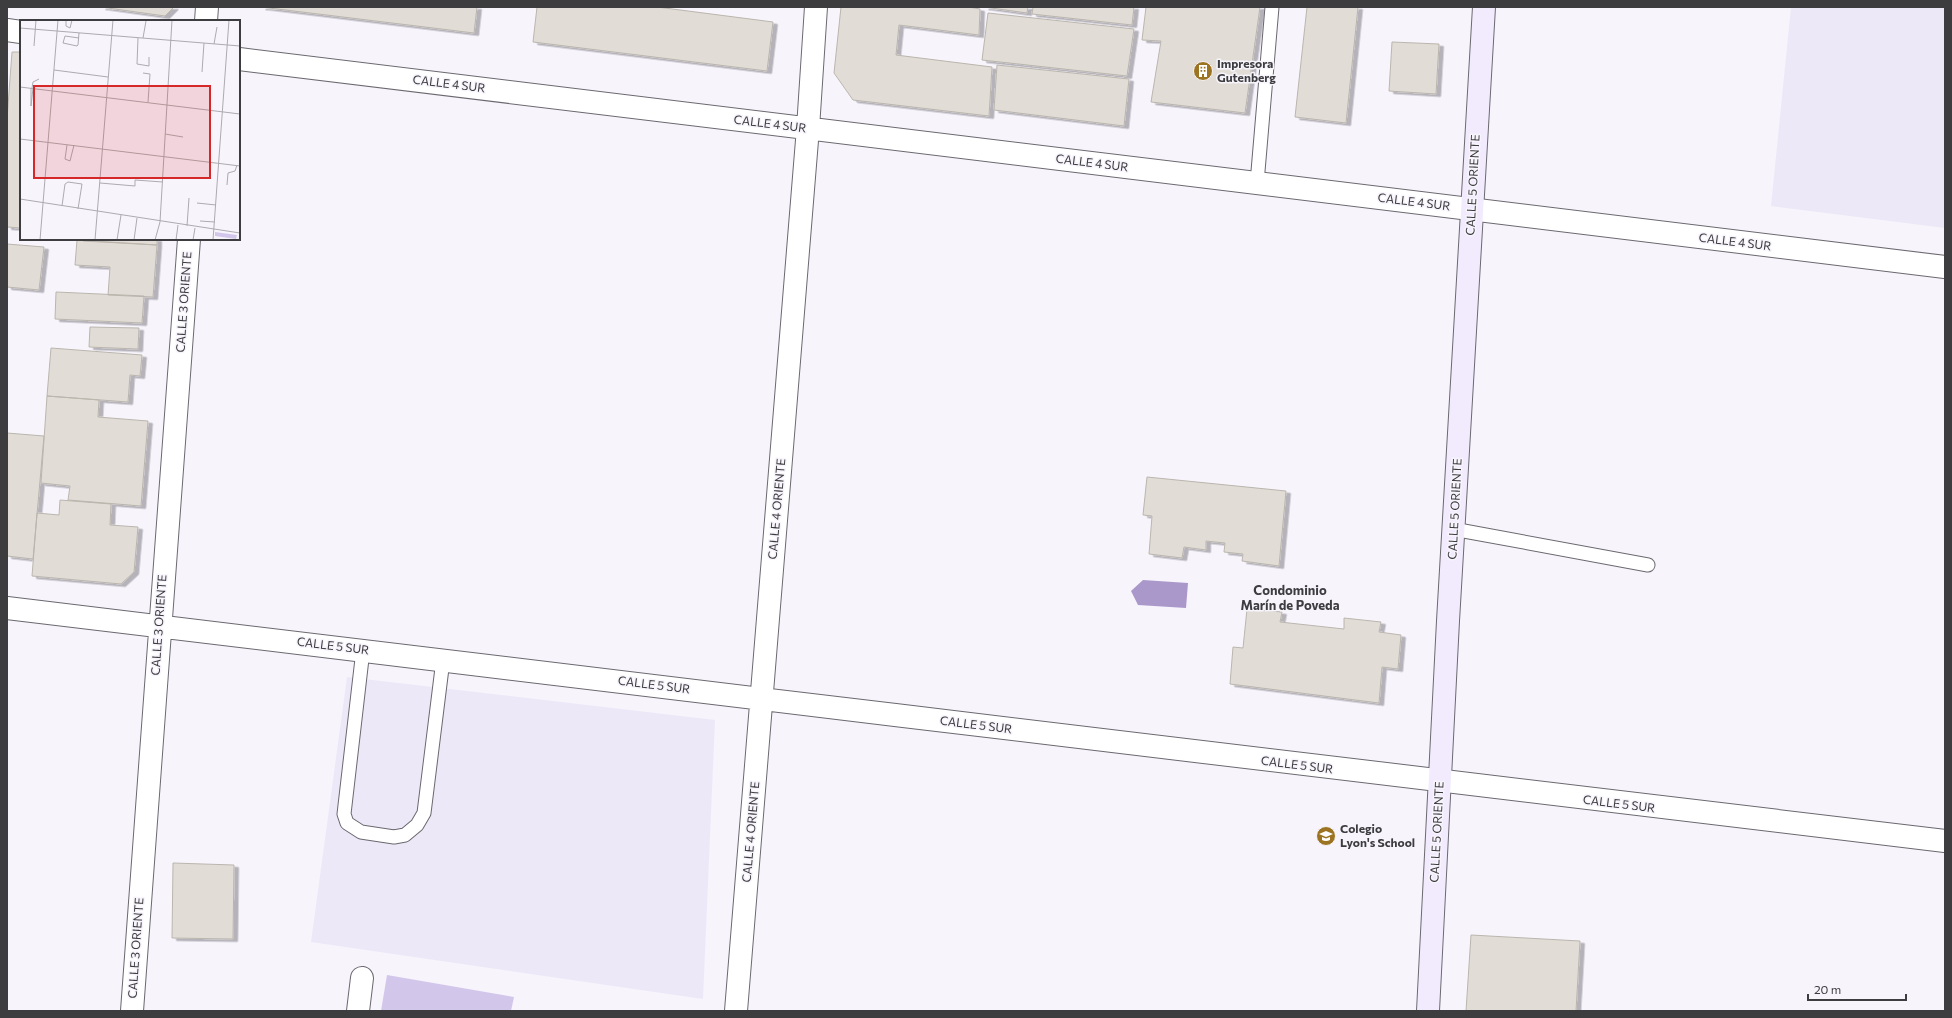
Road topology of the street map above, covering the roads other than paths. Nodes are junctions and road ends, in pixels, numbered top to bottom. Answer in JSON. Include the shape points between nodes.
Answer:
{"nodes":[{"id":1,"x":207,"y":7,"type":"edge"},
{"id":2,"x":816,"y":7,"type":"edge"},
{"id":3,"x":1272,"y":7,"type":"edge"},
{"id":4,"x":1484,"y":7,"type":"edge"},
{"id":5,"x":206,"y":20,"type":"edge"},
{"id":6,"x":7,"y":30,"type":"edge"},
{"id":7,"x":20,"y":32,"type":"edge"},
{"id":8,"x":240,"y":59,"type":"edge"},
{"id":9,"x":808,"y":128,"type":"junction"},
{"id":10,"x":1257,"y":183,"type":"junction"},
{"id":11,"x":1472,"y":209,"type":"junction"},
{"id":12,"x":189,"y":240,"type":"edge"},
{"id":13,"x":1945,"y":267,"type":"edge"},
{"id":14,"x":1453,"y":529,"type":"junction"},
{"id":15,"x":1648,"y":565,"type":"dead end"},
{"id":16,"x":7,"y":608,"type":"edge"},
{"id":17,"x":159,"y":626,"type":"junction"},
{"id":18,"x":363,"y":650,"type":"junction"},
{"id":19,"x":443,"y":660,"type":"junction"},
{"id":20,"x":762,"y":698,"type":"junction"},
{"id":21,"x":1439,"y":783,"type":"junction"},
{"id":22,"x":1945,"y":841,"type":"edge"},
{"id":23,"x":362,"y":978,"type":"dead end"},
{"id":24,"x":132,"y":1011,"type":"edge"},
{"id":25,"x":358,"y":1011,"type":"edge"},
{"id":26,"x":736,"y":1011,"type":"edge"},
{"id":27,"x":1428,"y":1011,"type":"edge"}],
"edges":[{"from":1,"to":5,"type":"street"},
{"from":2,"to":9,"type":"street","name":"CALLE 4 ORIENTE"},
{"from":3,"to":10,"type":"lane"},
{"from":4,"to":11,"type":"street","name":"CALLE 5 ORIENTE"},
{"from":6,"to":7,"type":"street"},
{"from":8,"to":9,"type":"street","name":"CALLE 4 SUR"},
{"from":9,"to":10,"type":"street","name":"CALLE 4 SUR"},
{"from":9,"to":20,"type":"street","name":"CALLE 4 ORIENTE"},
{"from":10,"to":11,"type":"street","name":"CALLE 4 SUR"},
{"from":11,"to":13,"type":"street","name":"CALLE 4 SUR"},
{"from":11,"to":14,"type":"street","name":"CALLE 5 ORIENTE"},
{"from":12,"to":17,"type":"street","name":"CALLE 3 ORIENTE"},
{"from":14,"to":15,"type":"lane"},
{"from":14,"to":21,"type":"street","name":"CALLE 5 ORIENTE"},
{"from":16,"to":17,"type":"street","name":"CALLE 5 SUR"},
{"from":17,"to":18,"type":"street","name":"CALLE 5 SUR"},
{"from":17,"to":24,"type":"street","name":"CALLE 3 ORIENTE"},
{"from":18,"to":19,"type":"street","name":"CALLE 5 SUR"},
{"from":18,"to":19,"type":"lane","via":[[344,814],[346,823],[361,832],[394,837],[405,835],[417,825],[424,814]]},
{"from":19,"to":20,"type":"street","name":"CALLE 5 SUR"},
{"from":20,"to":21,"type":"street","name":"CALLE 5 SUR"},
{"from":20,"to":26,"type":"street","name":"CALLE 4 ORIENTE"},
{"from":21,"to":22,"type":"street","name":"CALLE 5 SUR"},
{"from":21,"to":27,"type":"street","name":"CALLE 5 ORIENTE"},
{"from":23,"to":25,"type":"street"}]}
